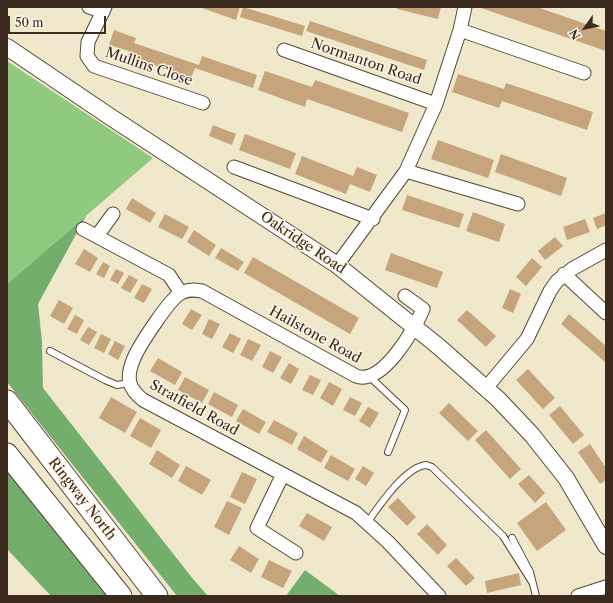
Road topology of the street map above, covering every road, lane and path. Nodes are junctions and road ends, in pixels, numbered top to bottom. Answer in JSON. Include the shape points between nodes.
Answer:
{"nodes":[{"id":1,"x":90,"y":7,"type":"edge"},
{"id":2,"x":465,"y":7,"type":"edge"},
{"id":3,"x":104,"y":9,"type":"edge"},
{"id":4,"x":460,"y":30,"type":"junction"},
{"id":5,"x":7,"y":47,"type":"edge"},
{"id":6,"x":284,"y":50,"type":"dead end"},
{"id":7,"x":584,"y":73,"type":"dead end"},
{"id":8,"x":203,"y":103,"type":"dead end"},
{"id":9,"x":436,"y":104,"type":"junction"},
{"id":10,"x":234,"y":167,"type":"dead end"},
{"id":11,"x":406,"y":171,"type":"junction"},
{"id":12,"x":518,"y":204,"type":"dead end"},
{"id":13,"x":113,"y":214,"type":"dead end"},
{"id":14,"x":373,"y":219,"type":"junction"},
{"id":15,"x":84,"y":230,"type":"dead end"},
{"id":16,"x":97,"y":236,"type":"junction"},
{"id":17,"x":606,"y":250,"type":"edge"},
{"id":18,"x":337,"y":265,"type":"junction"},
{"id":19,"x":564,"y":274,"type":"junction"},
{"id":20,"x":181,"y":293,"type":"junction"},
{"id":21,"x":405,"y":296,"type":"dead end"},
{"id":22,"x":606,"y":313,"type":"edge"},
{"id":23,"x":416,"y":326,"type":"junction"},
{"id":24,"x":50,"y":351,"type":"dead end"},
{"id":25,"x":370,"y":377,"type":"junction"},
{"id":26,"x":130,"y":383,"type":"junction"},
{"id":27,"x":486,"y":388,"type":"junction"},
{"id":28,"x":7,"y":402,"type":"edge"},
{"id":29,"x":388,"y":452,"type":"dead end"},
{"id":30,"x":7,"y":454,"type":"edge"},
{"id":31,"x":282,"y":474,"type":"junction"},
{"id":32,"x":566,"y":478,"type":"junction"},
{"id":33,"x":367,"y":523,"type":"junction"},
{"id":34,"x":606,"y":530,"type":"edge"},
{"id":35,"x":512,"y":538,"type":"dead end"},
{"id":36,"x":606,"y":546,"type":"edge"},
{"id":37,"x":296,"y":553,"type":"dead end"},
{"id":38,"x":532,"y":582,"type":"junction"},
{"id":39,"x":606,"y":587,"type":"edge"},
{"id":40,"x":121,"y":596,"type":"edge"},
{"id":41,"x":157,"y":596,"type":"edge"},
{"id":42,"x":439,"y":596,"type":"edge"},
{"id":43,"x":536,"y":596,"type":"edge"},
{"id":44,"x":578,"y":596,"type":"edge"}],
"edges":[{"from":1,"to":3,"type":"street","name":"Mullins Close"},
{"from":2,"to":4,"type":"street"},
{"from":3,"to":8,"type":"street","name":"Mullins Close","via":[[88,42],[87,56],[94,66]]},
{"from":4,"to":7,"type":"street"},
{"from":4,"to":9,"type":"street"},
{"from":5,"to":18,"type":"street","name":"Oakridge Road"},
{"from":6,"to":9,"type":"street","name":"Normanton Road"},
{"from":9,"to":11,"type":"street"},
{"from":10,"to":14,"type":"street"},
{"from":11,"to":12,"type":"street"},
{"from":11,"to":14,"type":"street"},
{"from":13,"to":16,"type":"street"},
{"from":14,"to":18,"type":"street"},
{"from":15,"to":16,"type":"street"},
{"from":16,"to":20,"type":"street","via":[[169,275]]},
{"from":17,"to":19,"type":"street"},
{"from":18,"to":23,"type":"street","name":"Oakridge Road"},
{"from":19,"to":22,"type":"street"},
{"from":19,"to":27,"type":"street","via":[[550,291],[526,338]]},
{"from":20,"to":25,"type":"street","name":"Hailstone Road","via":[[191,290],[202,291],[356,376]]},
{"from":20,"to":26,"type":"street","via":[[170,303],[134,358]]},
{"from":21,"to":23,"type":"street","via":[[423,309]]},
{"from":23,"to":25,"type":"street","name":"Hailstone Road","via":[[393,357]]},
{"from":23,"to":27,"type":"street","name":"Oakridge Road"},
{"from":24,"to":26,"type":"lane","name":"Stratfield Road","via":[[117,385]]},
{"from":25,"to":29,"type":"lane","via":[[405,410]]},
{"from":26,"to":31,"type":"street","name":"Stratfield Road","via":[[143,400]]},
{"from":27,"to":32,"type":"street","name":"Oakridge Road","via":[[532,435]]},
{"from":28,"to":41,"type":"highway","name":"Ringway North"},
{"from":30,"to":40,"type":"highway"},
{"from":31,"to":33,"type":"street","name":"Stratfield Road","via":[[356,513]]},
{"from":31,"to":37,"type":"street","via":[[256,528]]},
{"from":32,"to":34,"type":"street","name":"Oakridge Road","via":[[587,500]]},
{"from":32,"to":36,"type":"street","name":"Oakridge Road"},
{"from":33,"to":38,"type":"lane","via":[[412,470],[426,465],[432,467],[503,536]]},
{"from":33,"to":42,"type":"street","name":"Stratfield Road"},
{"from":35,"to":38,"type":"lane","via":[[530,572]]},
{"from":38,"to":43,"type":"lane"},
{"from":39,"to":44,"type":"street"}]}
